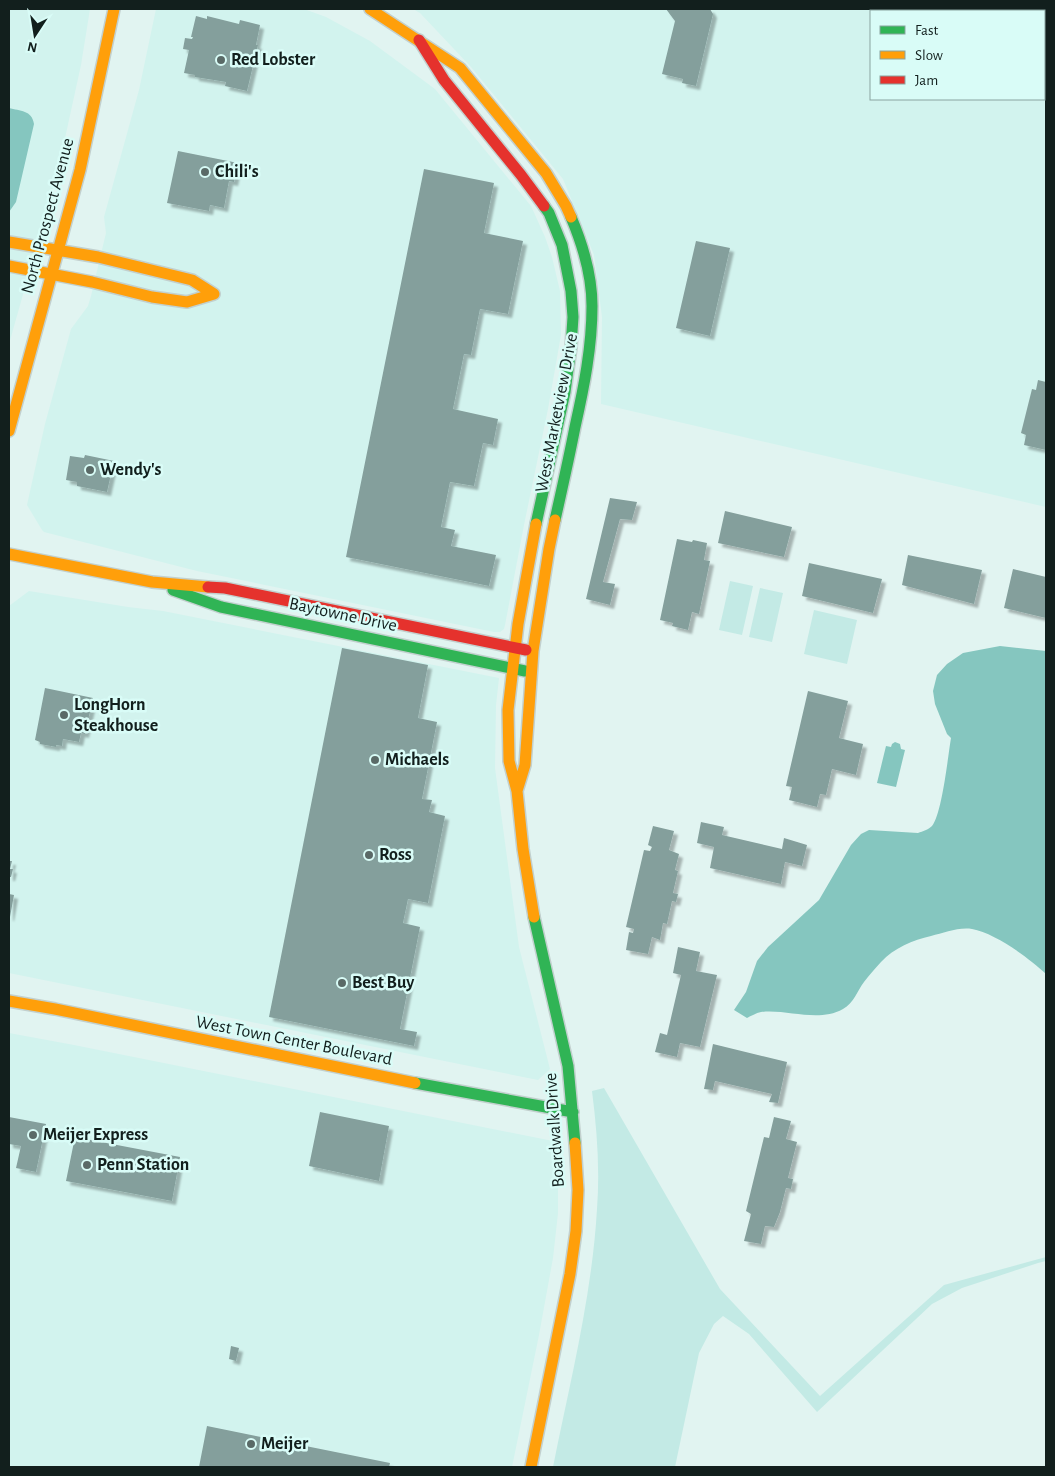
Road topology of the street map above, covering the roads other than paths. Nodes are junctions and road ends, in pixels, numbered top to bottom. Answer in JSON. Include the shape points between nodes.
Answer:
{"nodes":[{"id":1,"x":114,"y":9,"type":"edge"},
{"id":2,"x":370,"y":9,"type":"edge"},
{"id":3,"x":419,"y":40,"type":"junction"},
{"id":4,"x":9,"y":242,"type":"edge"},
{"id":5,"x":58,"y":250,"type":"junction"},
{"id":6,"x":9,"y":266,"type":"edge"},
{"id":7,"x":52,"y":274,"type":"junction"},
{"id":8,"x":9,"y":431,"type":"edge"},
{"id":9,"x":9,"y":554,"type":"edge"},
{"id":10,"x":152,"y":582,"type":"junction"},
{"id":11,"x":516,"y":648,"type":"junction"},
{"id":12,"x":533,"y":651,"type":"junction"},
{"id":13,"x":513,"y":669,"type":"junction"},
{"id":14,"x":531,"y":673,"type":"junction"},
{"id":15,"x":517,"y":791,"type":"junction"},
{"id":16,"x":9,"y":1001,"type":"edge"},
{"id":17,"x":574,"y":1112,"type":"junction"},
{"id":18,"x":531,"y":1467,"type":"edge"}],
"edges":[{"from":1,"to":5,"type":"main road","name":"North Prospect Avenue","via":[[88,136]]},
{"from":2,"to":3,"type":"main road","name":"West Marketview Drive"},
{"from":3,"to":11,"type":"main road","name":"West Marketview Drive","via":[[444,80],[549,213],[562,245],[571,291],[572,347],[532,545]]},
{"from":3,"to":12,"type":"main road","name":"West Marketview Drive","via":[[460,68],[546,173],[566,206],[580,239],[587,269],[592,304],[590,348],[548,549]]},
{"from":4,"to":5,"type":"main road"},
{"from":5,"to":7,"type":"main road","name":"North Prospect Avenue"},
{"from":5,"to":7,"type":"main road","via":[[192,280],[214,294],[187,302]]},
{"from":6,"to":7,"type":"main road"},
{"from":7,"to":8,"type":"main road","name":"North Prospect Avenue"},
{"from":9,"to":10,"type":"main road","name":"Baytowne Drive"},
{"from":10,"to":11,"type":"main road","name":"Baytowne Drive","via":[[225,588]]},
{"from":10,"to":13,"type":"main road","name":"Baytowne Drive","via":[[221,607]]},
{"from":11,"to":12,"type":"main road","name":"Baytowne Drive"},
{"from":11,"to":13,"type":"main road","name":"West Marketview Drive"},
{"from":12,"to":14,"type":"main road","name":"West Marketview Drive"},
{"from":13,"to":14,"type":"main road","name":"Baytowne Drive"},
{"from":13,"to":15,"type":"main road","name":"Boardwalk Drive","via":[[508,736],[509,761]]},
{"from":14,"to":15,"type":"main road","name":"Boardwalk Drive","via":[[525,765]]},
{"from":15,"to":17,"type":"main road","name":"Boardwalk Drive","via":[[532,906],[566,1055]]},
{"from":16,"to":17,"type":"main road","name":"West Town Center Boulevard"},
{"from":17,"to":18,"type":"main road","name":"Boardwalk Drive","via":[[578,1190],[576,1231]]}]}
